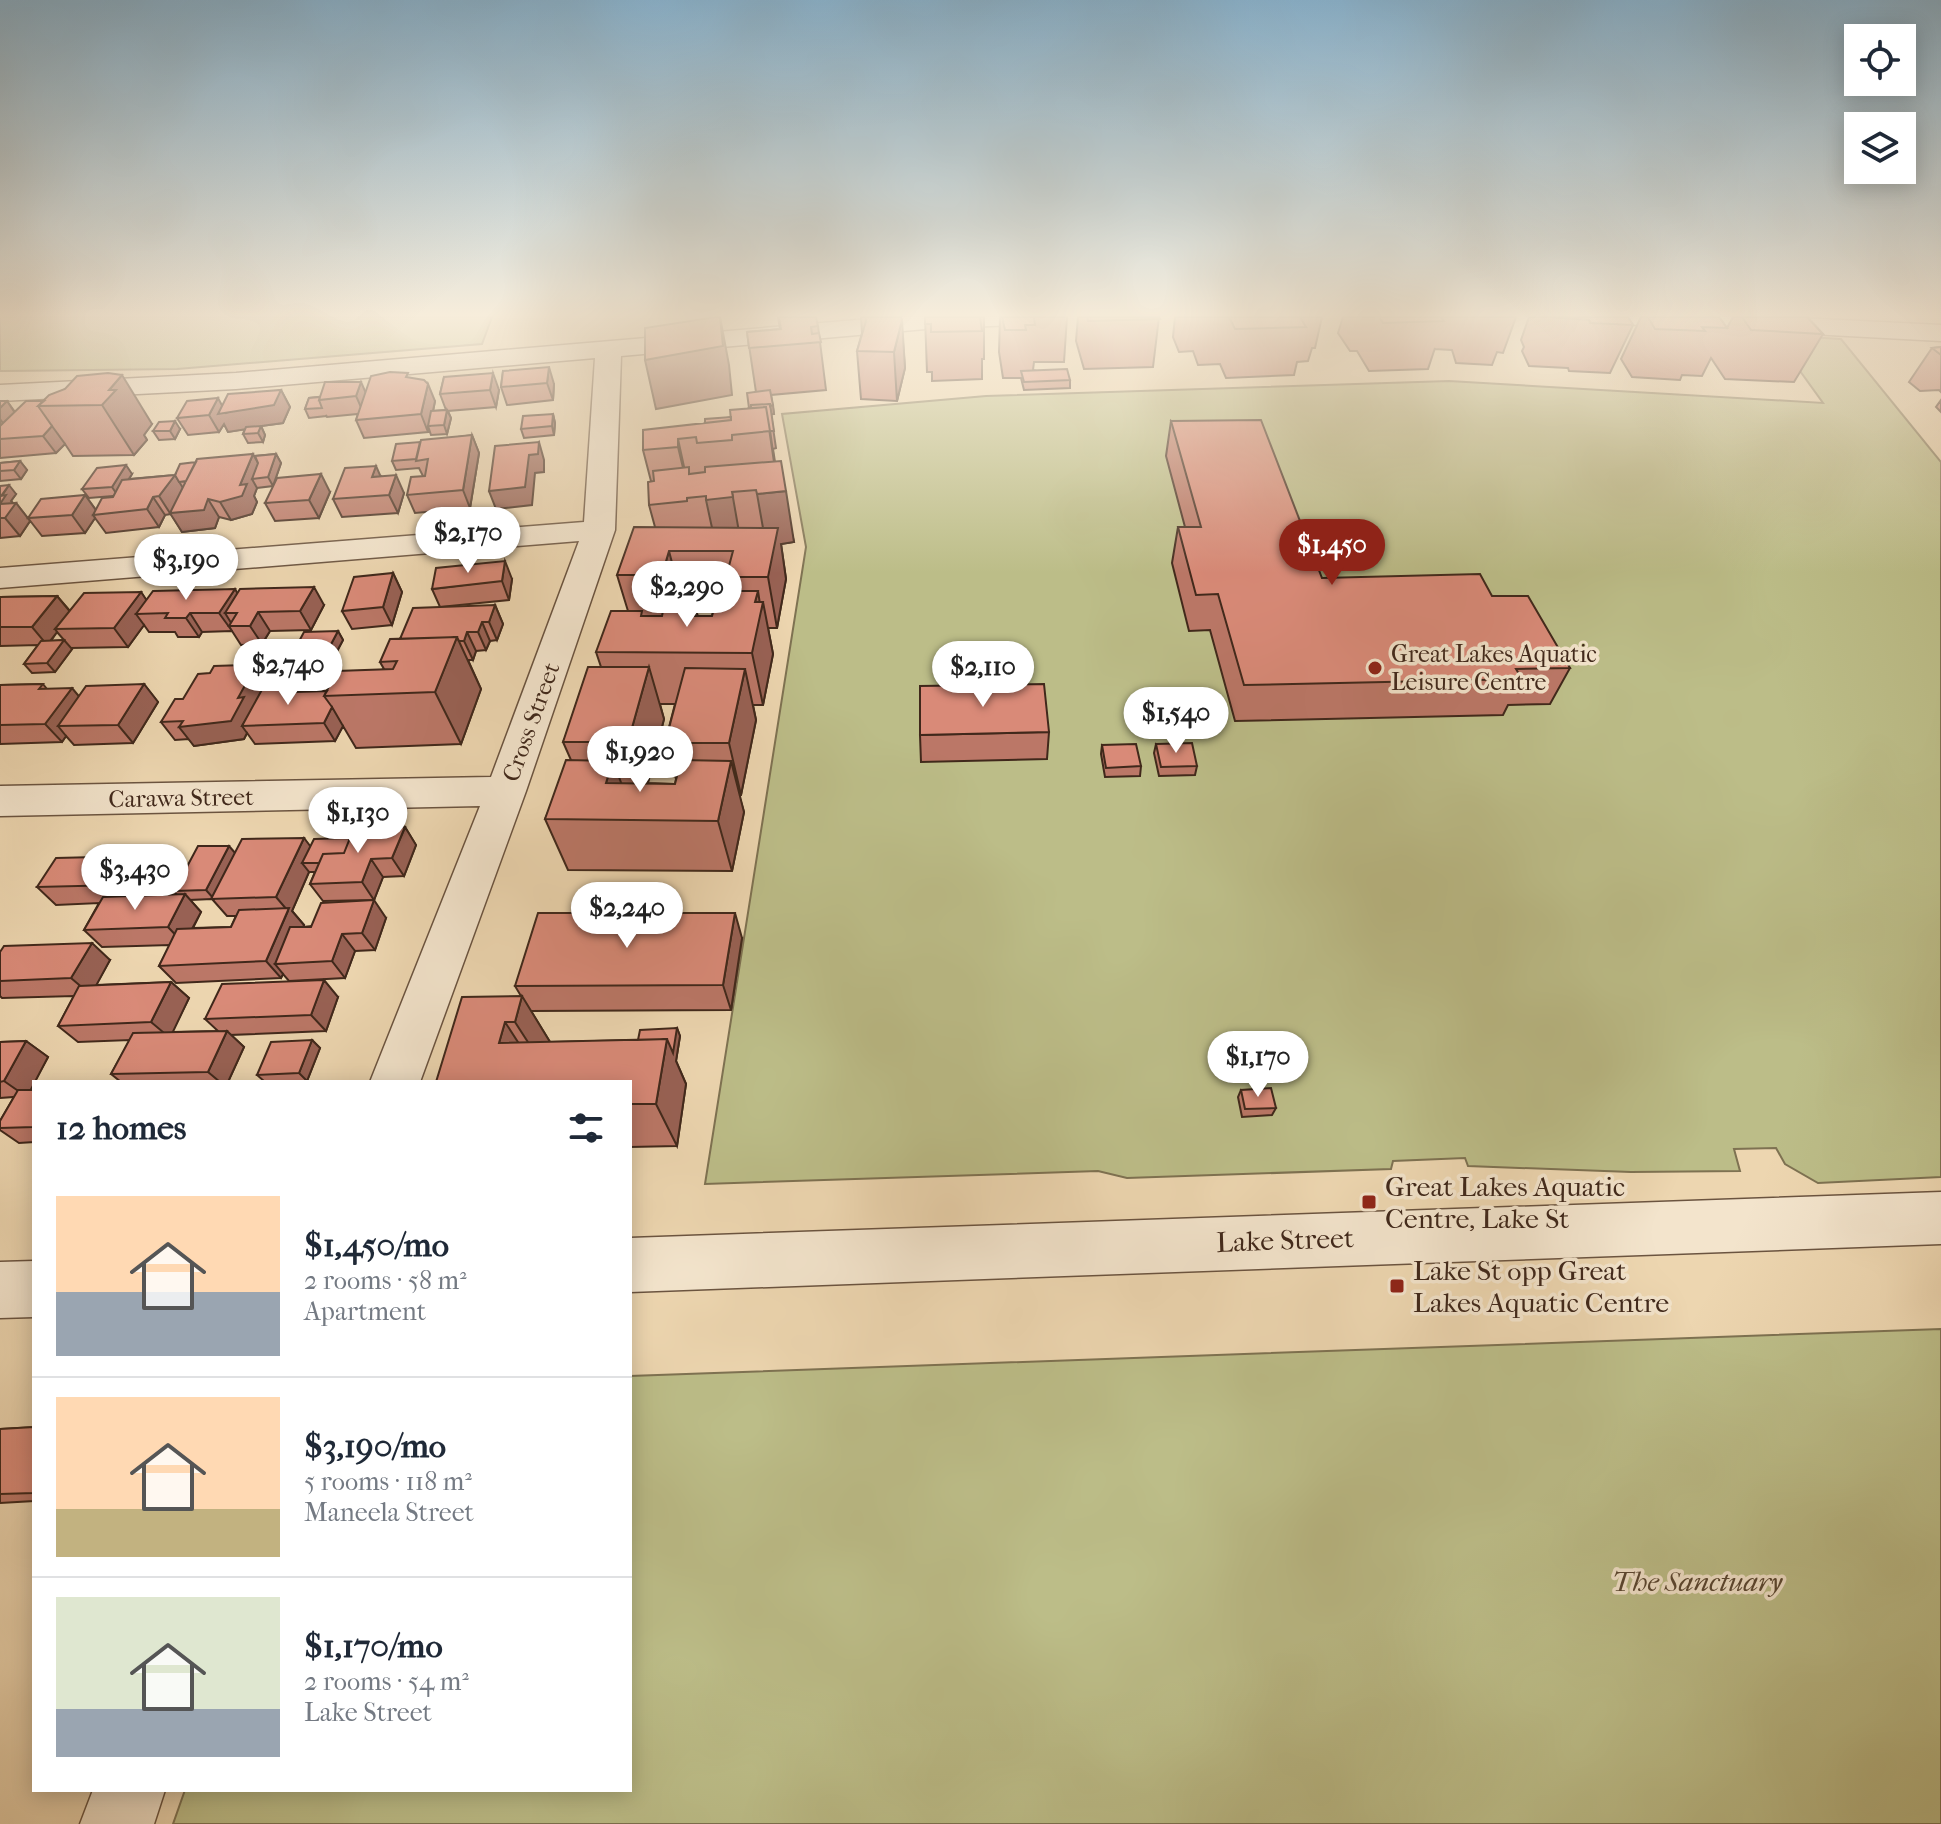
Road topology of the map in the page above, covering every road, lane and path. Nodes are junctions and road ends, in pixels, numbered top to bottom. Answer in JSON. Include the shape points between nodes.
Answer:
{"nodes":[{"id":1,"x":605,"y":402,"type":"edge"},
{"id":2,"x":599,"y":530,"type":"junction"},
{"id":3,"x":0,"y":578,"type":"edge"},
{"id":4,"x":506,"y":791,"type":"junction"},
{"id":5,"x":0,"y":801,"type":"edge"},
{"id":6,"x":396,"y":1080,"type":"edge"},
{"id":7,"x":1941,"y":1218,"type":"edge"},
{"id":8,"x":632,"y":1265,"type":"edge"},
{"id":9,"x":32,"y":1289,"type":"edge"},
{"id":10,"x":0,"y":1290,"type":"edge"},
{"id":11,"x":128,"y":1792,"type":"edge"},
{"id":12,"x":117,"y":1824,"type":"edge"}],
"edges":[{"from":1,"to":2,"type":"street","name":"Cross Street"},
{"from":2,"to":3,"type":"street"},
{"from":2,"to":4,"type":"street","name":"Cross Street"},
{"from":4,"to":5,"type":"street","name":"Carawa Street"},
{"from":4,"to":6,"type":"street","name":"Cross Street"},
{"from":7,"to":8,"type":"street","name":"Lake Street"},
{"from":9,"to":10,"type":"street"},
{"from":11,"to":12,"type":"street"}]}
